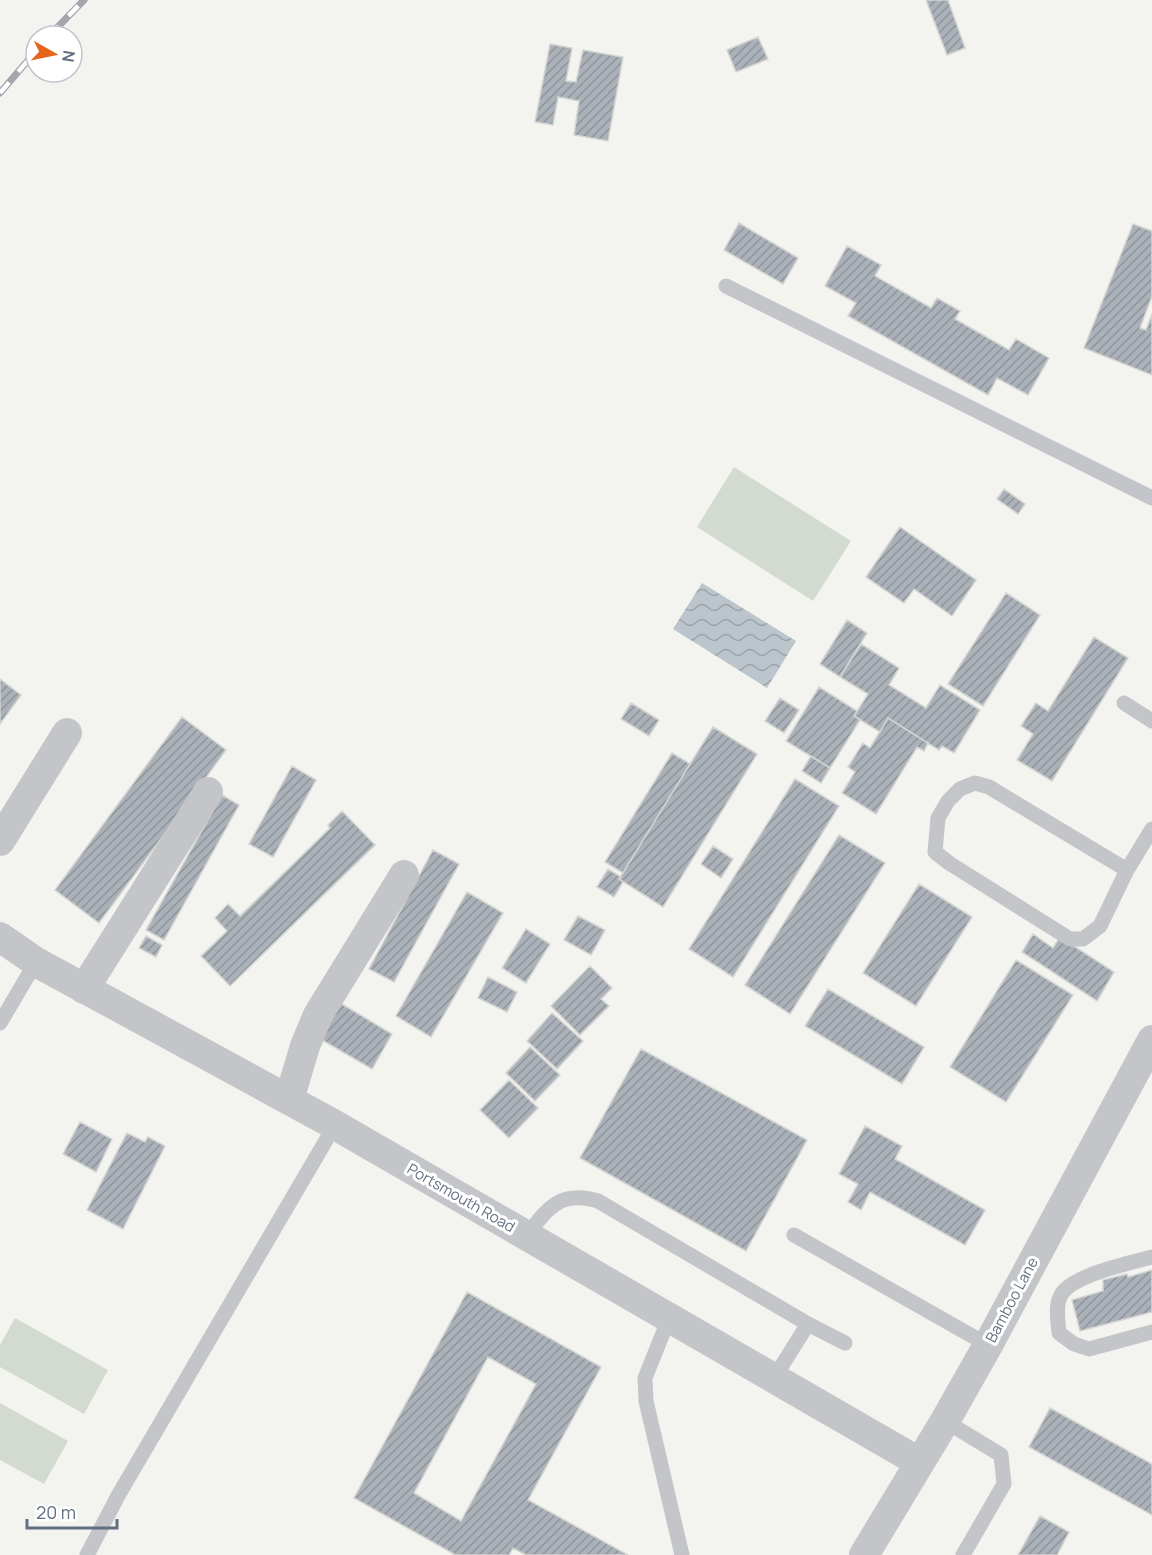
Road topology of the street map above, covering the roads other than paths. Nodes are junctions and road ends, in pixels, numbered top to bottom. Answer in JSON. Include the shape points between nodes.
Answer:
{"nodes":[{"id":1,"x":726,"y":286,"type":"dead end"},
{"id":2,"x":1152,"y":498,"type":"edge"},
{"id":3,"x":1124,"y":703,"type":"dead end"},
{"id":4,"x":1152,"y":721,"type":"edge"},
{"id":5,"x":67,"y":733,"type":"dead end"},
{"id":6,"x":208,"y":792,"type":"dead end"},
{"id":7,"x":1152,"y":829,"type":"edge"},
{"id":8,"x":0,"y":841,"type":"edge"},
{"id":9,"x":1127,"y":870,"type":"junction"},
{"id":10,"x":404,"y":875,"type":"dead end"},
{"id":11,"x":0,"y":937,"type":"edge"},
{"id":12,"x":36,"y":962,"type":"junction"},
{"id":13,"x":84,"y":989,"type":"junction"},
{"id":14,"x":1,"y":1020,"type":"edge"},
{"id":15,"x":1152,"y":1040,"type":"edge"},
{"id":16,"x":1152,"y":1087,"type":"edge"},
{"id":17,"x":289,"y":1100,"type":"junction"},
{"id":18,"x":1118,"y":1103,"type":"junction"},
{"id":19,"x":335,"y":1125,"type":"junction"},
{"id":20,"x":527,"y":1235,"type":"junction"},
{"id":21,"x":794,"y":1235,"type":"dead end"},
{"id":22,"x":1152,"y":1257,"type":"edge"},
{"id":23,"x":669,"y":1318,"type":"junction"},
{"id":24,"x":808,"y":1324,"type":"junction"},
{"id":25,"x":1152,"y":1332,"type":"edge"},
{"id":26,"x":845,"y":1343,"type":"dead end"},
{"id":27,"x":988,"y":1345,"type":"junction"},
{"id":28,"x":774,"y":1378,"type":"junction"},
{"id":29,"x":945,"y":1421,"type":"junction"},
{"id":30,"x":919,"y":1462,"type":"junction"},
{"id":31,"x":87,"y":1555,"type":"edge"},
{"id":32,"x":682,"y":1555,"type":"edge"},
{"id":33,"x":864,"y":1555,"type":"edge"},
{"id":34,"x":963,"y":1555,"type":"edge"}],
"edges":[{"from":1,"to":2,"type":"lane"},
{"from":3,"to":4,"type":"lane"},
{"from":5,"to":8,"type":"street"},
{"from":6,"to":13,"type":"street"},
{"from":7,"to":9,"type":"lane"},
{"from":9,"to":9,"type":"lane","via":[[1100,926],[1083,939],[1071,939],[935,852],[938,818],[960,789],[975,783],[989,787]]},
{"from":10,"to":17,"type":"street","via":[[318,1015],[304,1046]]},
{"from":11,"to":12,"type":"street","name":"Portsmouth Road"},
{"from":12,"to":13,"type":"street","name":"Portsmouth Road"},
{"from":12,"to":14,"type":"lane"},
{"from":13,"to":17,"type":"street","name":"Portsmouth Road"},
{"from":15,"to":18,"type":"street","name":"Bamboo Lane"},
{"from":16,"to":18,"type":"street"},
{"from":17,"to":19,"type":"street","name":"Portsmouth Road"},
{"from":18,"to":27,"type":"street","name":"Bamboo Lane"},
{"from":19,"to":20,"type":"street","name":"Portsmouth Road"},
{"from":19,"to":31,"type":"lane"},
{"from":20,"to":23,"type":"street","name":"Portsmouth Road"},
{"from":20,"to":24,"type":"lane","via":[[550,1206],[569,1198],[598,1201]]},
{"from":21,"to":27,"type":"lane"},
{"from":22,"to":25,"type":"lane","via":[[1079,1278],[1061,1295],[1057,1314],[1059,1332],[1089,1350]]},
{"from":23,"to":28,"type":"street","name":"Portsmouth Road"},
{"from":23,"to":32,"type":"lane","via":[[645,1378],[646,1401]]},
{"from":24,"to":26,"type":"lane"},
{"from":24,"to":28,"type":"lane"},
{"from":27,"to":29,"type":"street","name":"Bamboo Lane"},
{"from":28,"to":30,"type":"street","name":"Portsmouth Road"},
{"from":29,"to":30,"type":"street","name":"Bamboo Lane"},
{"from":29,"to":34,"type":"lane","via":[[1001,1455],[1004,1468],[1004,1484]]},
{"from":30,"to":33,"type":"street","name":"Bamboo Lane"}]}
